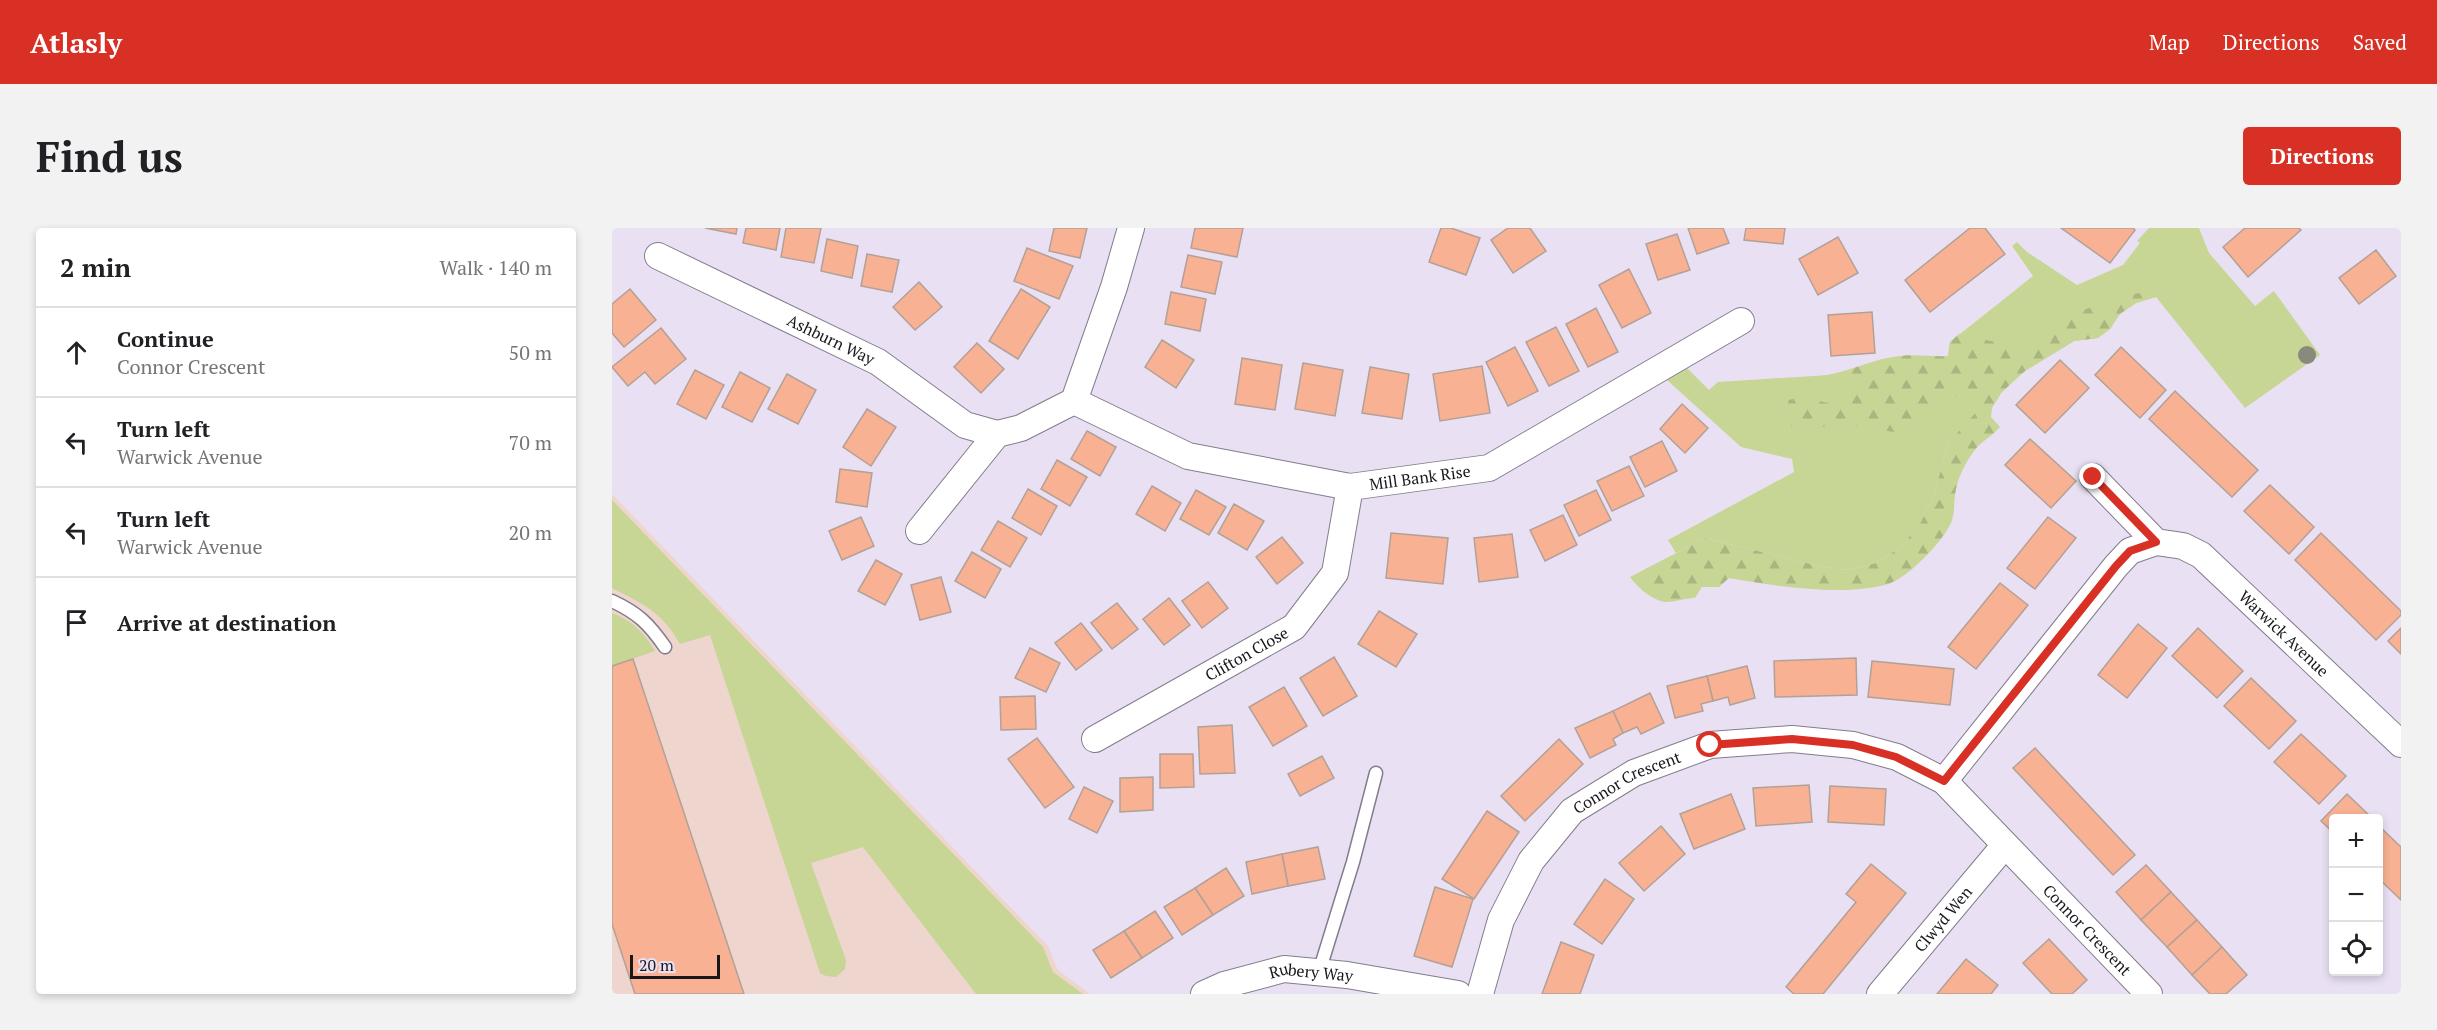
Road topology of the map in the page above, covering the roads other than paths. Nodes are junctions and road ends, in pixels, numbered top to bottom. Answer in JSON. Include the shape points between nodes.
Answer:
{"nodes":[{"id":1,"x":1131,"y":228,"type":"edge"},
{"id":2,"x":658,"y":256,"type":"dead end"},
{"id":3,"x":1741,"y":321,"type":"dead end"},
{"id":4,"x":1074,"y":401,"type":"junction"},
{"id":5,"x":997,"y":434,"type":"junction"},
{"id":6,"x":2093,"y":477,"type":"dead end"},
{"id":7,"x":1350,"y":487,"type":"junction"},
{"id":8,"x":919,"y":531,"type":"dead end"},
{"id":9,"x":2156,"y":542,"type":"junction"},
{"id":10,"x":612,"y":601,"type":"edge"},
{"id":11,"x":665,"y":647,"type":"dead end"},
{"id":12,"x":1095,"y":739,"type":"dead end"},
{"id":13,"x":2401,"y":744,"type":"edge"},
{"id":14,"x":1376,"y":773,"type":"dead end"},
{"id":15,"x":1944,"y":781,"type":"junction"},
{"id":16,"x":2005,"y":844,"type":"junction"},
{"id":17,"x":1319,"y":972,"type":"junction"},
{"id":18,"x":1204,"y":994,"type":"edge"},
{"id":19,"x":1458,"y":994,"type":"edge"},
{"id":20,"x":1480,"y":994,"type":"edge"},
{"id":21,"x":1881,"y":994,"type":"edge"},
{"id":22,"x":2149,"y":994,"type":"edge"}],
"edges":[{"from":1,"to":4,"type":"street"},
{"from":2,"to":5,"type":"street","name":"Ashburn Way","via":[[878,362],[965,425]]},
{"from":3,"to":7,"type":"street","name":"Mill Bank Rise","via":[[1489,468]]},
{"from":4,"to":5,"type":"street","via":[[1021,428]]},
{"from":4,"to":7,"type":"street","name":"Mill Bank Rise","via":[[1188,456]]},
{"from":5,"to":8,"type":"street"},
{"from":6,"to":9,"type":"street"},
{"from":7,"to":12,"type":"street","name":"Clifton Close","via":[[1335,573],[1294,627]]},
{"from":9,"to":13,"type":"street","name":"Warwick Avenue","via":[[2183,546],[2201,555]]},
{"from":9,"to":15,"type":"street","via":[[2130,551],[2116,566]]},
{"from":10,"to":11,"type":"lane","via":[[633,611]]},
{"from":14,"to":17,"type":"lane"},
{"from":15,"to":16,"type":"street","name":"Connor Crescent"},
{"from":15,"to":20,"type":"street","name":"Connor Crescent","via":[[1896,757],[1853,745],[1792,739],[1710,745],[1634,773],[1572,811],[1531,861],[1501,920]]},
{"from":16,"to":21,"type":"street","name":"Clwyd Wen"},
{"from":16,"to":22,"type":"street","name":"Connor Crescent"},
{"from":17,"to":18,"type":"street","name":"Rubery Way","via":[[1284,969],[1224,984]]},
{"from":17,"to":19,"type":"street","name":"Rubery Way"}]}
